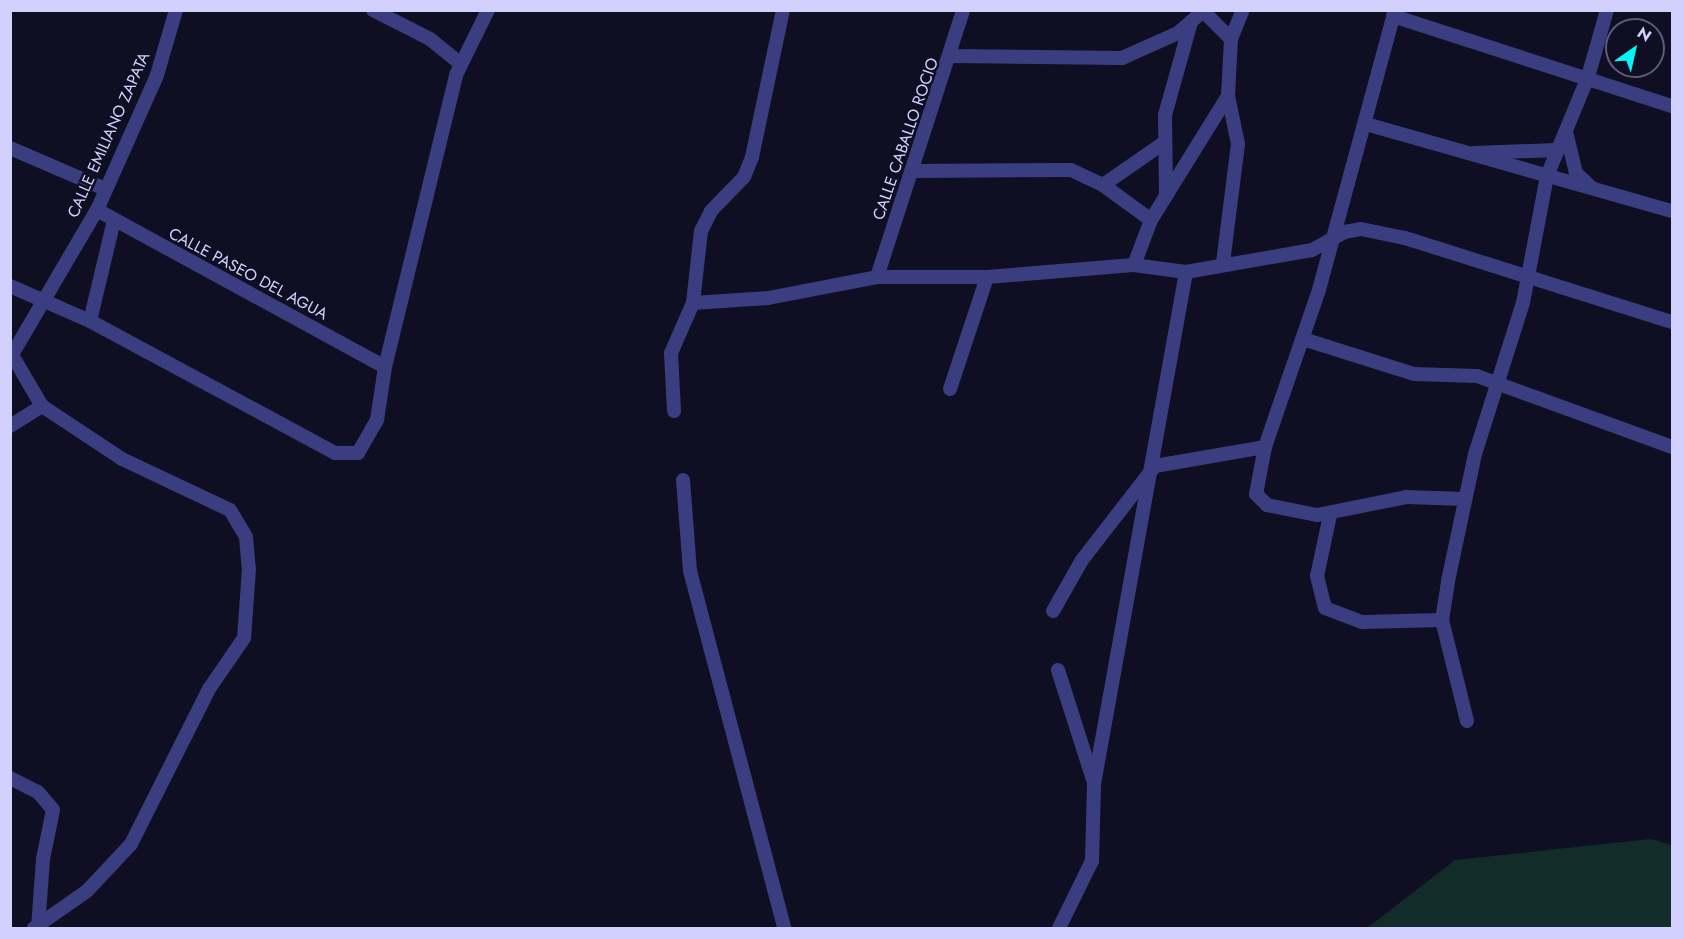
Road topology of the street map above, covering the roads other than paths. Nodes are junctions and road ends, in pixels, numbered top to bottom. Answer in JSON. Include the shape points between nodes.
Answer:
{"nodes":[{"id":1,"x":176,"y":10,"type":"edge"},
{"id":2,"x":373,"y":10,"type":"edge"},
{"id":3,"x":488,"y":10,"type":"edge"},
{"id":4,"x":783,"y":10,"type":"edge"},
{"id":5,"x":963,"y":10,"type":"edge"},
{"id":6,"x":1244,"y":10,"type":"edge"},
{"id":7,"x":1607,"y":10,"type":"edge"},
{"id":8,"x":1204,"y":11,"type":"edge"},
{"id":9,"x":1394,"y":13,"type":"edge"},
{"id":10,"x":1191,"y":22,"type":"junction"},
{"id":11,"x":1231,"y":39,"type":"junction"},
{"id":12,"x":951,"y":56,"type":"junction"},
{"id":13,"x":460,"y":63,"type":"junction"},
{"id":14,"x":1588,"y":78,"type":"junction"},
{"id":15,"x":1228,"y":96,"type":"junction"},
{"id":16,"x":1672,"y":106,"type":"edge"},
{"id":17,"x":1366,"y":124,"type":"junction"},
{"id":18,"x":1566,"y":128,"type":"junction"},
{"id":19,"x":1162,"y":144,"type":"junction"},
{"id":20,"x":10,"y":148,"type":"edge"},
{"id":21,"x":1556,"y":150,"type":"junction"},
{"id":22,"x":1465,"y":154,"type":"junction"},
{"id":23,"x":912,"y":171,"type":"junction"},
{"id":24,"x":1547,"y":176,"type":"junction"},
{"id":25,"x":1103,"y":185,"type":"junction"},
{"id":26,"x":105,"y":189,"type":"junction"},
{"id":27,"x":1596,"y":191,"type":"junction"},
{"id":28,"x":1166,"y":196,"type":"junction"},
{"id":29,"x":97,"y":210,"type":"junction"},
{"id":30,"x":1672,"y":211,"type":"edge"},
{"id":31,"x":114,"y":220,"type":"junction"},
{"id":32,"x":1151,"y":220,"type":"junction"},
{"id":33,"x":1330,"y":242,"type":"junction"},
{"id":34,"x":1223,"y":262,"type":"junction"},
{"id":35,"x":1134,"y":265,"type":"junction"},
{"id":36,"x":1186,"y":272,"type":"junction"},
{"id":37,"x":987,"y":277,"type":"junction"},
{"id":38,"x":877,"y":278,"type":"junction"},
{"id":39,"x":1528,"y":278,"type":"junction"},
{"id":40,"x":10,"y":286,"type":"edge"},
{"id":41,"x":43,"y":300,"type":"junction"},
{"id":42,"x":693,"y":303,"type":"junction"},
{"id":43,"x":90,"y":321,"type":"junction"},
{"id":44,"x":1672,"y":322,"type":"edge"},
{"id":45,"x":1303,"y":339,"type":"junction"},
{"id":46,"x":11,"y":357,"type":"edge"},
{"id":47,"x":385,"y":367,"type":"junction"},
{"id":48,"x":1496,"y":382,"type":"junction"},
{"id":49,"x":950,"y":389,"type":"dead end"},
{"id":50,"x":42,"y":406,"type":"junction"},
{"id":51,"x":674,"y":411,"type":"dead end"},
{"id":52,"x":10,"y":426,"type":"edge"},
{"id":53,"x":1265,"y":447,"type":"junction"},
{"id":54,"x":1672,"y":447,"type":"edge"},
{"id":55,"x":1155,"y":466,"type":"junction"},
{"id":56,"x":682,"y":480,"type":"dead end"},
{"id":57,"x":1465,"y":499,"type":"junction"},
{"id":58,"x":1330,"y":515,"type":"junction"},
{"id":59,"x":1053,"y":611,"type":"dead end"},
{"id":60,"x":1442,"y":620,"type":"junction"},
{"id":61,"x":1058,"y":670,"type":"dead end"},
{"id":62,"x":1467,"y":721,"type":"dead end"},
{"id":63,"x":10,"y":778,"type":"edge"},
{"id":64,"x":1094,"y":784,"type":"junction"},
{"id":65,"x":37,"y":928,"type":"edge"},
{"id":66,"x":784,"y":928,"type":"edge"},
{"id":67,"x":1059,"y":928,"type":"edge"}],
"edges":[{"from":1,"to":26,"type":"street","name":"CALLE EMILIANO ZAPATA","via":[[157,75]]},
{"from":2,"to":13,"type":"street","via":[[430,39]]},
{"from":3,"to":13,"type":"street"},
{"from":4,"to":42,"type":"street","via":[[752,157],[744,177],[711,211],[701,231]]},
{"from":5,"to":12,"type":"street","name":"CALLE CABALLO ROCIO"},
{"from":6,"to":11,"type":"street"},
{"from":7,"to":14,"type":"street"},
{"from":8,"to":10,"type":"street"},
{"from":8,"to":11,"type":"street"},
{"from":9,"to":14,"type":"street"},
{"from":9,"to":17,"type":"street"},
{"from":10,"to":12,"type":"street","via":[[1160,43],[1106,61]]},
{"from":10,"to":19,"type":"street","via":[[1173,79]]},
{"from":11,"to":15,"type":"street"},
{"from":12,"to":23,"type":"street","name":"CALLE CABALLO ROCIO"},
{"from":13,"to":47,"type":"street"},
{"from":14,"to":16,"type":"street"},
{"from":14,"to":18,"type":"street"},
{"from":15,"to":28,"type":"street"},
{"from":15,"to":34,"type":"street","via":[[1238,144]]},
{"from":17,"to":22,"type":"street"},
{"from":17,"to":33,"type":"street"},
{"from":18,"to":21,"type":"street"},
{"from":18,"to":27,"type":"street","via":[[1576,173]]},
{"from":19,"to":25,"type":"street"},
{"from":19,"to":28,"type":"street"},
{"from":20,"to":26,"type":"street"},
{"from":21,"to":22,"type":"street"},
{"from":21,"to":24,"type":"street"},
{"from":22,"to":24,"type":"street"},
{"from":23,"to":25,"type":"street","via":[[1054,168],[1086,175]]},
{"from":23,"to":38,"type":"street","name":"CALLE CABALLO ROCIO"},
{"from":24,"to":27,"type":"street"},
{"from":24,"to":39,"type":"street"},
{"from":25,"to":32,"type":"street"},
{"from":26,"to":29,"type":"street","name":"CALLE EMILIANO ZAPATA"},
{"from":27,"to":30,"type":"street"},
{"from":28,"to":32,"type":"street"},
{"from":29,"to":31,"type":"street","name":"CALLE PASEO DEL AGUA"},
{"from":29,"to":41,"type":"street","name":"CALLE EMILIANO ZAPATA"},
{"from":31,"to":43,"type":"street"},
{"from":31,"to":47,"type":"street","name":"CALLE PASEO DEL AGUA"},
{"from":32,"to":35,"type":"street"},
{"from":33,"to":34,"type":"street","via":[[1312,250]]},
{"from":33,"to":39,"type":"street","via":[[1353,230],[1380,231]]},
{"from":33,"to":45,"type":"street"},
{"from":34,"to":36,"type":"street"},
{"from":35,"to":36,"type":"street"},
{"from":35,"to":37,"type":"street"},
{"from":36,"to":55,"type":"street"},
{"from":37,"to":38,"type":"street"},
{"from":37,"to":49,"type":"street"},
{"from":38,"to":42,"type":"street","via":[[768,298]]},
{"from":39,"to":44,"type":"street"},
{"from":39,"to":48,"type":"street"},
{"from":40,"to":41,"type":"street"},
{"from":41,"to":43,"type":"street"},
{"from":41,"to":46,"type":"street","name":"CALLE EMILIANO ZAPATA"},
{"from":42,"to":51,"type":"street","via":[[671,353]]},
{"from":43,"to":47,"type":"street","via":[[334,453],[358,453],[370,439]]},
{"from":45,"to":48,"type":"street","via":[[1414,374],[1465,375]]},
{"from":45,"to":53,"type":"street"},
{"from":46,"to":50,"type":"street"},
{"from":48,"to":54,"type":"street"},
{"from":48,"to":57,"type":"street"},
{"from":50,"to":52,"type":"street"},
{"from":50,"to":65,"type":"street","via":[[122,459],[230,510],[246,537],[249,569],[244,638],[209,689],[131,844],[87,891]]},
{"from":53,"to":55,"type":"street"},
{"from":53,"to":58,"type":"street","via":[[1256,488],[1262,502]]},
{"from":55,"to":59,"type":"street","via":[[1082,560]]},
{"from":55,"to":64,"type":"street"},
{"from":56,"to":66,"type":"street","via":[[690,571]]},
{"from":57,"to":58,"type":"street","via":[[1406,497]]},
{"from":57,"to":60,"type":"street"},
{"from":58,"to":60,"type":"street","via":[[1317,576],[1325,608],[1362,622]]},
{"from":60,"to":62,"type":"street"},
{"from":61,"to":64,"type":"street"},
{"from":63,"to":65,"type":"street","via":[[38,792],[52,810]]},
{"from":64,"to":67,"type":"street","via":[[1092,861]]}]}
